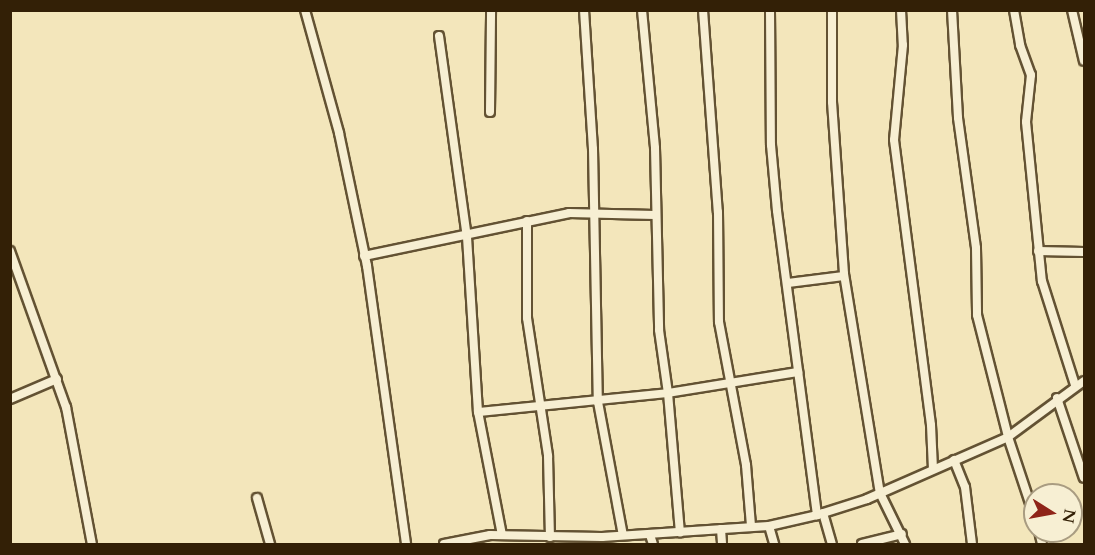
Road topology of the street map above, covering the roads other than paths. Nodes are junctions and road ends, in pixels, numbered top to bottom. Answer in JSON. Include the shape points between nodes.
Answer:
{"nodes":[{"id":1,"x":305,"y":10,"type":"edge"},
{"id":2,"x":491,"y":10,"type":"edge"},
{"id":3,"x":584,"y":10,"type":"edge"},
{"id":4,"x":642,"y":10,"type":"edge"},
{"id":5,"x":703,"y":10,"type":"edge"},
{"id":6,"x":770,"y":10,"type":"edge"},
{"id":7,"x":832,"y":10,"type":"edge"},
{"id":8,"x":902,"y":10,"type":"edge"},
{"id":9,"x":952,"y":10,"type":"edge"},
{"id":10,"x":1014,"y":10,"type":"edge"},
{"id":11,"x":1072,"y":10,"type":"edge"},
{"id":12,"x":439,"y":36,"type":"dead end"},
{"id":13,"x":1084,"y":61,"type":"edge"},
{"id":14,"x":490,"y":112,"type":"dead end"},
{"id":15,"x":594,"y":213,"type":"junction"},
{"id":16,"x":655,"y":215,"type":"junction"},
{"id":17,"x":527,"y":220,"type":"junction"},
{"id":18,"x":467,"y":237,"type":"junction"},
{"id":19,"x":10,"y":251,"type":"edge"},
{"id":20,"x":1038,"y":251,"type":"junction"},
{"id":21,"x":1084,"y":252,"type":"edge"},
{"id":22,"x":364,"y":256,"type":"junction"},
{"id":23,"x":844,"y":276,"type":"junction"},
{"id":24,"x":788,"y":283,"type":"junction"},
{"id":25,"x":798,"y":372,"type":"junction"},
{"id":26,"x":57,"y":379,"type":"junction"},
{"id":27,"x":1084,"y":381,"type":"edge"},
{"id":28,"x":731,"y":382,"type":"junction"},
{"id":29,"x":1076,"y":385,"type":"junction"},
{"id":30,"x":668,"y":393,"type":"junction"},
{"id":31,"x":1057,"y":398,"type":"junction"},
{"id":32,"x":10,"y":399,"type":"edge"},
{"id":33,"x":598,"y":402,"type":"junction"},
{"id":34,"x":539,"y":409,"type":"junction"},
{"id":35,"x":478,"y":412,"type":"junction"},
{"id":36,"x":1008,"y":437,"type":"junction"},
{"id":37,"x":954,"y":460,"type":"junction"},
{"id":38,"x":933,"y":469,"type":"junction"},
{"id":39,"x":1084,"y":478,"type":"edge"},
{"id":40,"x":1023,"y":483,"type":"edge"},
{"id":41,"x":880,"y":493,"type":"junction"},
{"id":42,"x":257,"y":498,"type":"dead end"},
{"id":43,"x":820,"y":514,"type":"junction"},
{"id":44,"x":751,"y":526,"type":"junction"},
{"id":45,"x":769,"y":526,"type":"junction"},
{"id":46,"x":721,"y":529,"type":"junction"},
{"id":47,"x":680,"y":532,"type":"junction"},
{"id":48,"x":902,"y":534,"type":"junction"},
{"id":49,"x":501,"y":535,"type":"junction"},
{"id":50,"x":623,"y":535,"type":"junction"},
{"id":51,"x":650,"y":535,"type":"junction"},
{"id":52,"x":550,"y":537,"type":"junction"},
{"id":53,"x":92,"y":544,"type":"edge"},
{"id":54,"x":270,"y":544,"type":"edge"},
{"id":55,"x":406,"y":544,"type":"edge"},
{"id":56,"x":444,"y":544,"type":"edge"},
{"id":57,"x":653,"y":544,"type":"edge"},
{"id":58,"x":722,"y":544,"type":"edge"},
{"id":59,"x":774,"y":544,"type":"edge"},
{"id":60,"x":832,"y":544,"type":"edge"},
{"id":61,"x":862,"y":544,"type":"edge"},
{"id":62,"x":905,"y":544,"type":"edge"},
{"id":63,"x":972,"y":544,"type":"edge"}],
"edges":[{"from":1,"to":22,"type":"street","via":[[339,133]]},
{"from":2,"to":14,"type":"street"},
{"from":3,"to":15,"type":"street"},
{"from":4,"to":16,"type":"street","via":[[656,148]]},
{"from":5,"to":28,"type":"street","via":[[718,212],[719,322]]},
{"from":6,"to":24,"type":"street","via":[[771,144]]},
{"from":7,"to":23,"type":"street","via":[[832,102]]},
{"from":8,"to":38,"type":"street","via":[[903,45],[894,140],[931,425]]},
{"from":9,"to":36,"type":"street","via":[[958,118],[976,248],[974,293]]},
{"from":10,"to":20,"type":"street","via":[[1020,45],[1031,75],[1026,122]]},
{"from":11,"to":13,"type":"street"},
{"from":12,"to":18,"type":"street"},
{"from":15,"to":16,"type":"street"},
{"from":15,"to":17,"type":"street"},
{"from":15,"to":33,"type":"street"},
{"from":16,"to":30,"type":"street","via":[[659,330]]},
{"from":17,"to":18,"type":"street"},
{"from":17,"to":34,"type":"street","via":[[527,318]]},
{"from":18,"to":22,"type":"street"},
{"from":18,"to":35,"type":"street"},
{"from":19,"to":26,"type":"street"},
{"from":20,"to":21,"type":"street"},
{"from":20,"to":29,"type":"street","via":[[1048,305]]},
{"from":22,"to":55,"type":"street"},
{"from":23,"to":24,"type":"street"},
{"from":23,"to":41,"type":"street"},
{"from":24,"to":25,"type":"street"},
{"from":25,"to":28,"type":"street"},
{"from":25,"to":43,"type":"street"},
{"from":26,"to":32,"type":"street"},
{"from":26,"to":53,"type":"street"},
{"from":27,"to":29,"type":"street"},
{"from":28,"to":30,"type":"street"},
{"from":28,"to":44,"type":"street","via":[[746,465]]},
{"from":29,"to":31,"type":"street"},
{"from":30,"to":33,"type":"street"},
{"from":30,"to":47,"type":"street"},
{"from":31,"to":36,"type":"street"},
{"from":31,"to":39,"type":"street"},
{"from":33,"to":34,"type":"street"},
{"from":33,"to":50,"type":"street"},
{"from":34,"to":35,"type":"street"},
{"from":34,"to":52,"type":"street","via":[[548,456]]},
{"from":35,"to":49,"type":"street"},
{"from":36,"to":37,"type":"street"},
{"from":36,"to":40,"type":"street"},
{"from":37,"to":38,"type":"street"},
{"from":37,"to":63,"type":"street","via":[[965,487]]},
{"from":38,"to":41,"type":"street"},
{"from":41,"to":43,"type":"street"},
{"from":41,"to":48,"type":"street"},
{"from":42,"to":54,"type":"street"},
{"from":43,"to":45,"type":"street"},
{"from":43,"to":60,"type":"street"},
{"from":44,"to":45,"type":"street"},
{"from":44,"to":46,"type":"street"},
{"from":45,"to":59,"type":"street"},
{"from":46,"to":47,"type":"street"},
{"from":46,"to":58,"type":"street"},
{"from":47,"to":51,"type":"street"},
{"from":48,"to":61,"type":"street"},
{"from":48,"to":62,"type":"street"},
{"from":49,"to":52,"type":"street"},
{"from":49,"to":56,"type":"street"},
{"from":50,"to":51,"type":"street"},
{"from":50,"to":52,"type":"street"},
{"from":51,"to":57,"type":"street"}]}
